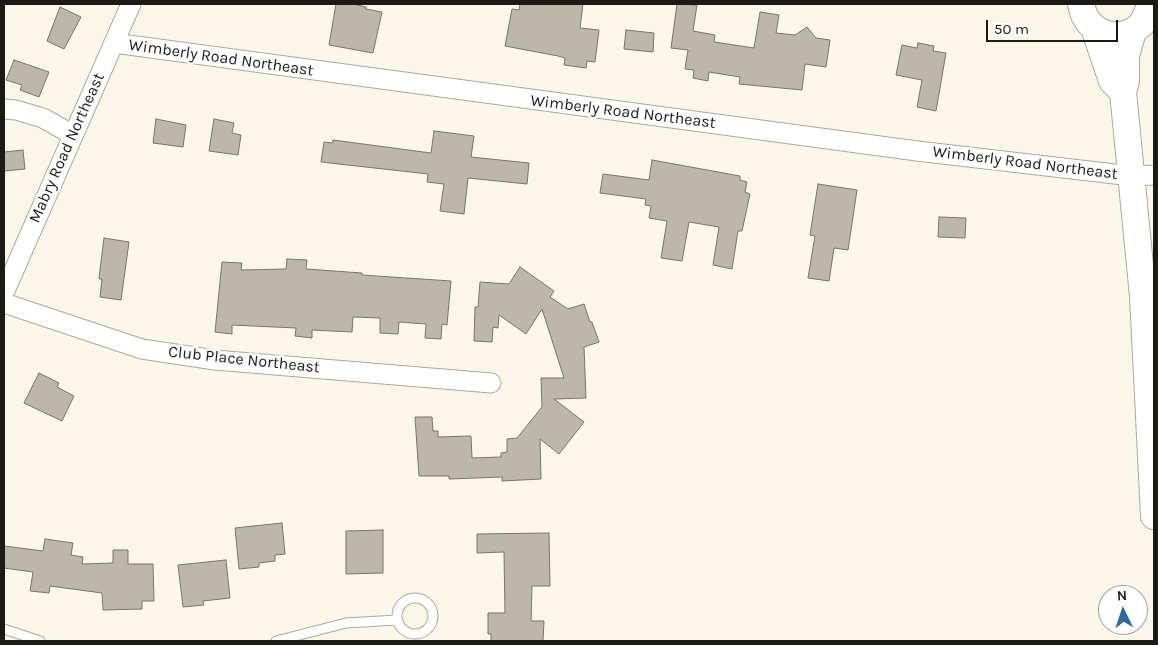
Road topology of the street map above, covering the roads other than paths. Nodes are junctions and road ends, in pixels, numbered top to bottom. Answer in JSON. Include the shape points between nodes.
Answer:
{"nodes":[{"id":1,"x":131,"y":4,"type":"edge"},
{"id":2,"x":1080,"y":11,"type":"edge"},
{"id":3,"x":1146,"y":19,"type":"edge"},
{"id":4,"x":114,"y":43,"type":"junction"},
{"id":5,"x":1123,"y":92,"type":"junction"},
{"id":6,"x":4,"y":109,"type":"edge"},
{"id":7,"x":73,"y":134,"type":"junction"},
{"id":8,"x":1143,"y":176,"type":"edge"},
{"id":9,"x":4,"y":293,"type":"edge"},
{"id":10,"x":1149,"y":296,"type":"edge"},
{"id":11,"x":4,"y":303,"type":"edge"},
{"id":12,"x":491,"y":383,"type":"dead end"},
{"id":13,"x":1154,"y":516,"type":"edge"},
{"id":14,"x":397,"y":620,"type":"junction"},
{"id":15,"x":4,"y":629,"type":"edge"},
{"id":16,"x":40,"y":641,"type":"edge"},
{"id":17,"x":276,"y":641,"type":"edge"}],
"edges":[{"from":1,"to":4,"type":"street","name":"Mabry Road Northeast"},
{"from":2,"to":3,"type":"street","via":[[1110,35]]},
{"from":2,"to":5,"type":"street","via":[[1112,81]]},
{"from":3,"to":5,"type":"street","via":[[1126,56]]},
{"from":4,"to":7,"type":"street","name":"Mabry Road Northeast"},
{"from":4,"to":8,"type":"street","name":"Wimberly Road Northeast","via":[[887,147]]},
{"from":5,"to":8,"type":"street"},
{"from":6,"to":7,"type":"street","via":[[43,118]]},
{"from":7,"to":9,"type":"street","name":"Mabry Road Northeast"},
{"from":8,"to":10,"type":"street"},
{"from":10,"to":13,"type":"street"},
{"from":11,"to":12,"type":"street","name":"Club Place Northeast","via":[[151,350],[214,360]]},
{"from":14,"to":14,"type":"lane","via":[[405,632],[419,634],[430,626],[433,612],[425,601],[411,599],[400,607]]},
{"from":14,"to":17,"type":"lane","via":[[346,623]]},
{"from":15,"to":16,"type":"lane"}]}
